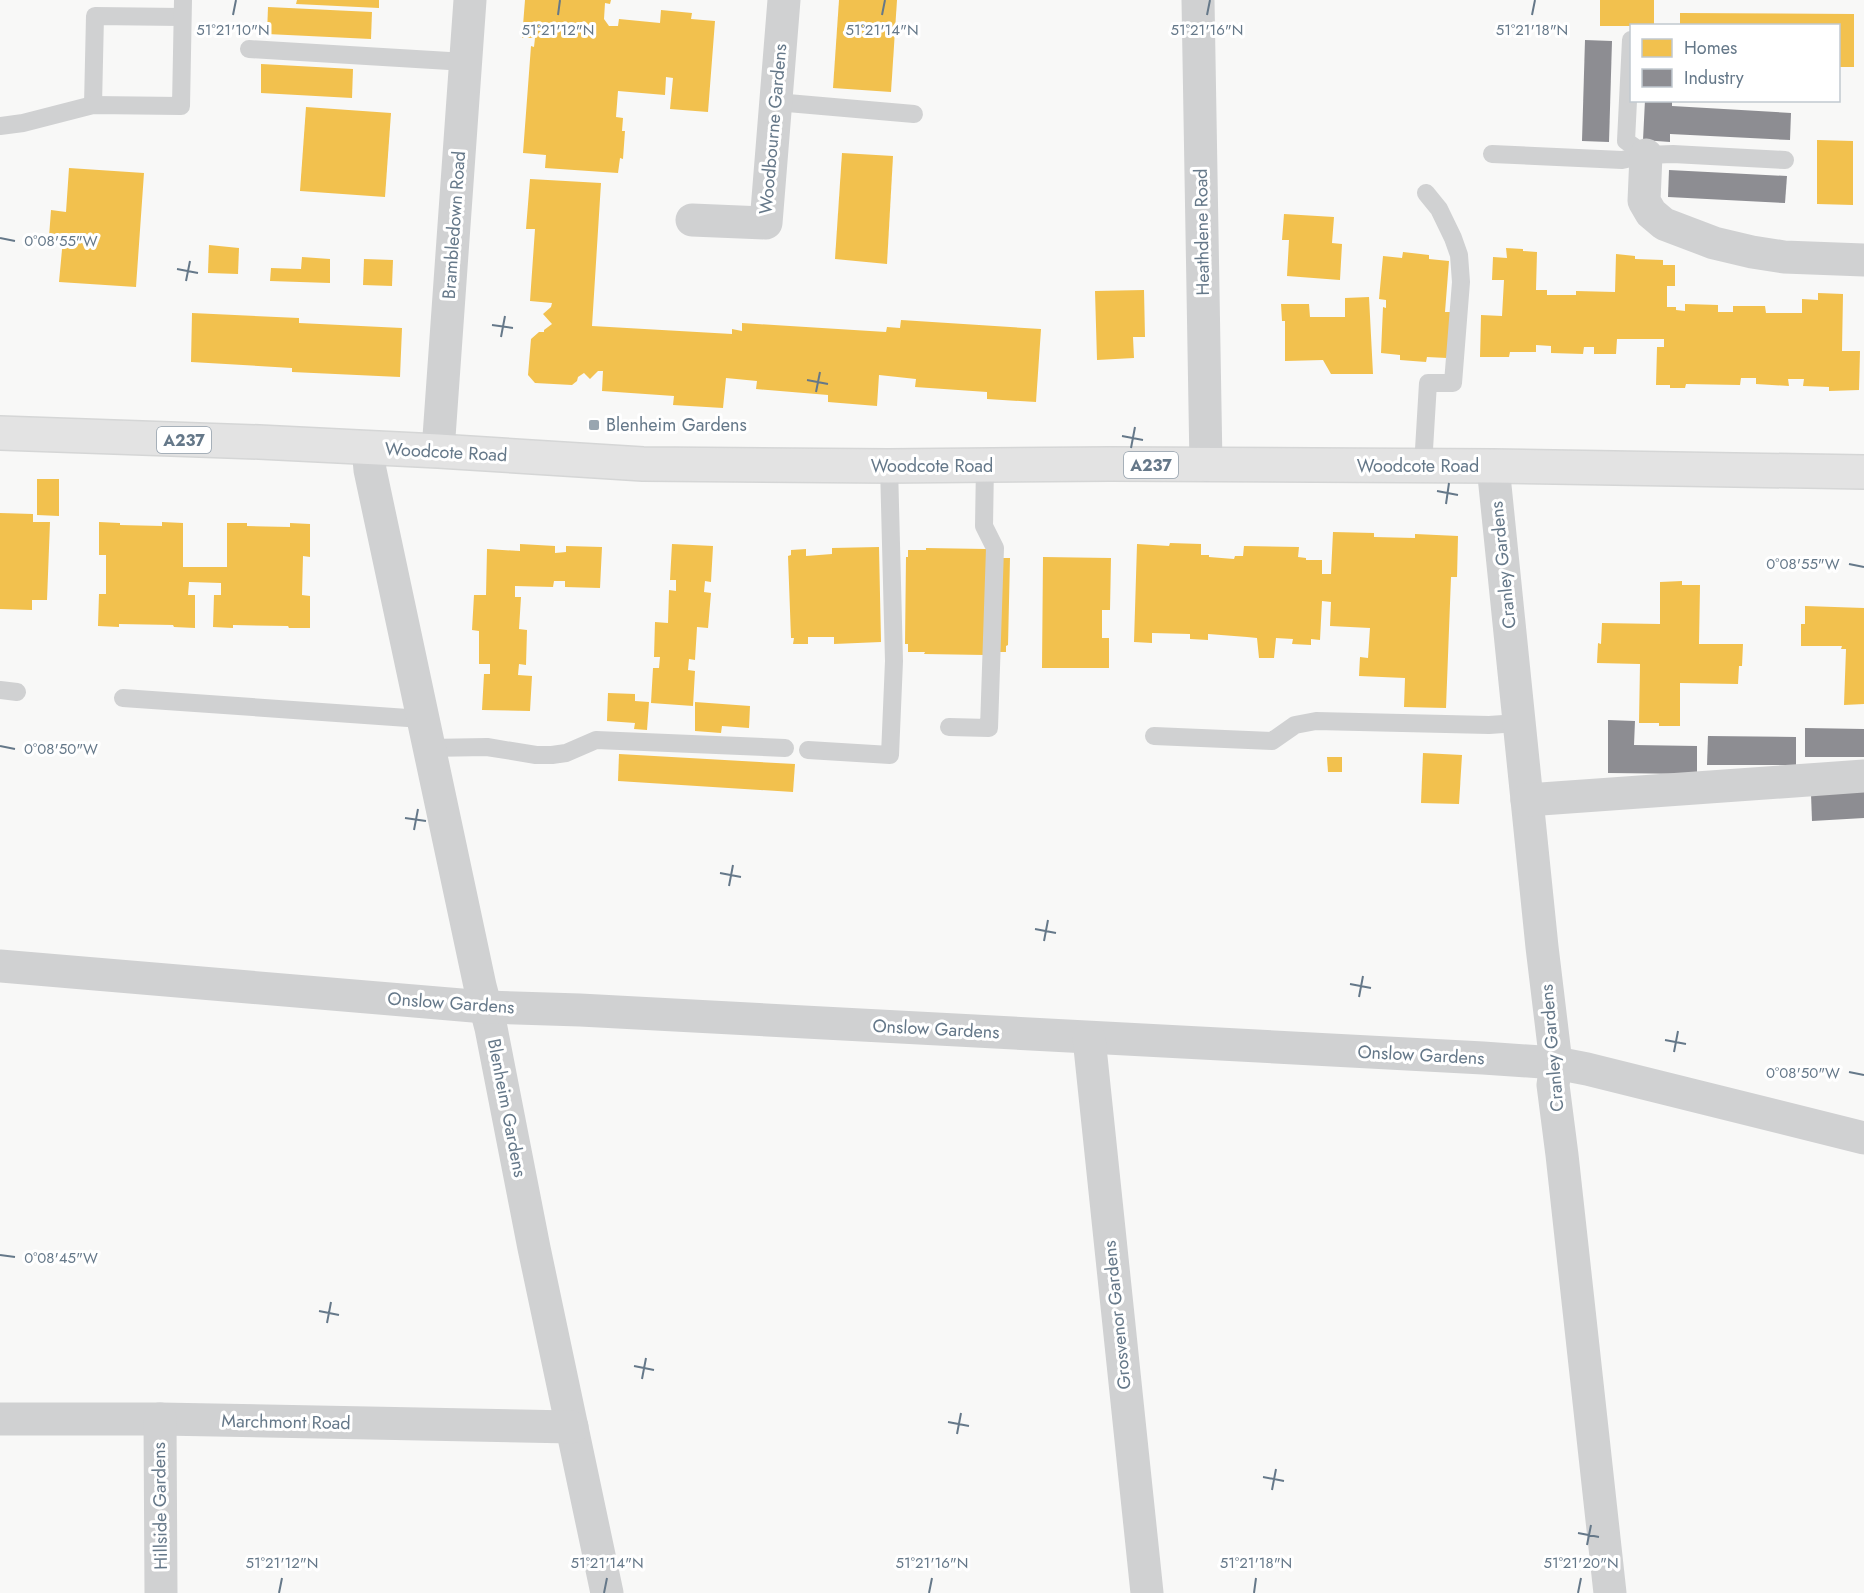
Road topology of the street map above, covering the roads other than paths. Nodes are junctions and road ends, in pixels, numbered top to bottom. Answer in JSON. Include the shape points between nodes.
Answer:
{"nodes":[{"id":1,"x":470,"y":0,"type":"edge"},
{"id":2,"x":784,"y":0,"type":"edge"},
{"id":3,"x":1198,"y":0,"type":"edge"},
{"id":4,"x":183,"y":9,"type":"edge"},
{"id":5,"x":249,"y":49,"type":"dead end"},
{"id":6,"x":1630,"y":60,"type":"edge"},
{"id":7,"x":466,"y":62,"type":"junction"},
{"id":8,"x":776,"y":102,"type":"junction"},
{"id":9,"x":93,"y":105,"type":"junction"},
{"id":10,"x":914,"y":114,"type":"dead end"},
{"id":11,"x":0,"y":126,"type":"edge"},
{"id":12,"x":1492,"y":154,"type":"dead end"},
{"id":13,"x":1647,"y":155,"type":"junction"},
{"id":14,"x":1785,"y":160,"type":"dead end"},
{"id":15,"x":1426,"y":193,"type":"dead end"},
{"id":16,"x":692,"y":220,"type":"dead end"},
{"id":17,"x":1864,"y":260,"type":"edge"},
{"id":18,"x":0,"y":433,"type":"edge"},
{"id":19,"x":368,"y":448,"type":"junction"},
{"id":20,"x":438,"y":451,"type":"junction"},
{"id":21,"x":985,"y":465,"type":"junction"},
{"id":22,"x":1206,"y":465,"type":"junction"},
{"id":23,"x":889,"y":466,"type":"junction"},
{"id":24,"x":1423,"y":466,"type":"junction"},
{"id":25,"x":1493,"y":466,"type":"junction"},
{"id":26,"x":1864,"y":472,"type":"edge"},
{"id":27,"x":123,"y":698,"type":"dead end"},
{"id":28,"x":1518,"y":723,"type":"junction"},
{"id":29,"x":949,"y":727,"type":"dead end"},
{"id":30,"x":425,"y":733,"type":"junction"},
{"id":31,"x":1154,"y":736,"type":"dead end"},
{"id":32,"x":785,"y":748,"type":"dead end"},
{"id":33,"x":808,"y":750,"type":"dead end"},
{"id":34,"x":1864,"y":776,"type":"edge"},
{"id":35,"x":1527,"y":800,"type":"junction"},
{"id":36,"x":0,"y":966,"type":"edge"},
{"id":37,"x":485,"y":1007,"type":"junction"},
{"id":38,"x":1089,"y":1038,"type":"junction"},
{"id":39,"x":1556,"y":1063,"type":"junction"},
{"id":40,"x":1864,"y":1138,"type":"edge"},
{"id":41,"x":0,"y":1419,"type":"edge"},
{"id":42,"x":160,"y":1419,"type":"junction"},
{"id":43,"x":572,"y":1427,"type":"junction"},
{"id":44,"x":161,"y":1593,"type":"edge"},
{"id":45,"x":607,"y":1593,"type":"edge"},
{"id":46,"x":1147,"y":1593,"type":"edge"},
{"id":47,"x":1610,"y":1593,"type":"edge"}],
"edges":[{"from":1,"to":7,"type":"street","name":"Brambledown Road"},
{"from":2,"to":8,"type":"street","name":"Woodbourne Gardens"},
{"from":3,"to":22,"type":"street","name":"Heathdene Road"},
{"from":4,"to":9,"type":"lane","via":[[95,16]]},
{"from":4,"to":9,"type":"lane","via":[[181,106]]},
{"from":5,"to":7,"type":"lane"},
{"from":6,"to":13,"type":"lane","via":[[1626,141]]},
{"from":7,"to":20,"type":"street","name":"Brambledown Road"},
{"from":8,"to":10,"type":"lane"},
{"from":8,"to":16,"type":"street","name":"Woodbourne Gardens","via":[[766,223]]},
{"from":9,"to":11,"type":"lane"},
{"from":12,"to":13,"type":"lane","via":[[1622,160]]},
{"from":13,"to":14,"type":"lane"},
{"from":13,"to":17,"type":"street","via":[[1644,201],[1664,224],[1752,252]]},
{"from":15,"to":24,"type":"lane","via":[[1453,238],[1461,282],[1453,383],[1428,382]]},
{"from":18,"to":19,"type":"main road","name":"Woodcote Road","number":"A237"},
{"from":19,"to":20,"type":"main road","name":"Woodcote Road","number":"A237"},
{"from":19,"to":30,"type":"street","name":"Blenheim Gardens"},
{"from":20,"to":23,"type":"main road","name":"Woodcote Road","number":"A237","via":[[643,464]]},
{"from":21,"to":22,"type":"main road","name":"Woodcote Road","number":"A237"},
{"from":21,"to":23,"type":"main road","name":"Woodcote Road","number":"A237"},
{"from":21,"to":29,"type":"lane","via":[[984,526],[996,548],[989,728]]},
{"from":22,"to":24,"type":"main road","name":"Woodcote Road","number":"A237"},
{"from":23,"to":33,"type":"lane","via":[[894,661],[890,755]]},
{"from":24,"to":25,"type":"main road","name":"Woodcote Road","number":"A237"},
{"from":25,"to":26,"type":"main road","name":"Woodcote Road","number":"A237"},
{"from":25,"to":28,"type":"street","name":"Cranley Gardens"},
{"from":27,"to":30,"type":"lane"},
{"from":28,"to":31,"type":"lane","via":[[1316,721],[1295,725],[1272,741]]},
{"from":28,"to":35,"type":"street","name":"Cranley Gardens"},
{"from":30,"to":32,"type":"lane","via":[[536,755],[566,753],[596,740]]},
{"from":30,"to":37,"type":"street","name":"Blenheim Gardens"},
{"from":34,"to":35,"type":"street"},
{"from":35,"to":39,"type":"street","name":"Cranley Gardens"},
{"from":36,"to":37,"type":"street","name":"Onslow Gardens"},
{"from":37,"to":38,"type":"street","name":"Onslow Gardens"},
{"from":37,"to":43,"type":"street","name":"Blenheim Gardens"},
{"from":38,"to":39,"type":"street","name":"Onslow Gardens"},
{"from":38,"to":46,"type":"street","name":"Grosvenor Gardens"},
{"from":39,"to":40,"type":"street","name":"Onslow Gardens"},
{"from":39,"to":47,"type":"street","name":"Cranley Gardens","via":[[1552,1085]]},
{"from":41,"to":42,"type":"street","name":"Marchmont Road"},
{"from":42,"to":43,"type":"street","name":"Marchmont Road"},
{"from":42,"to":44,"type":"street","name":"Hillside Gardens"},
{"from":43,"to":45,"type":"street","name":"Blenheim Gardens"}]}
